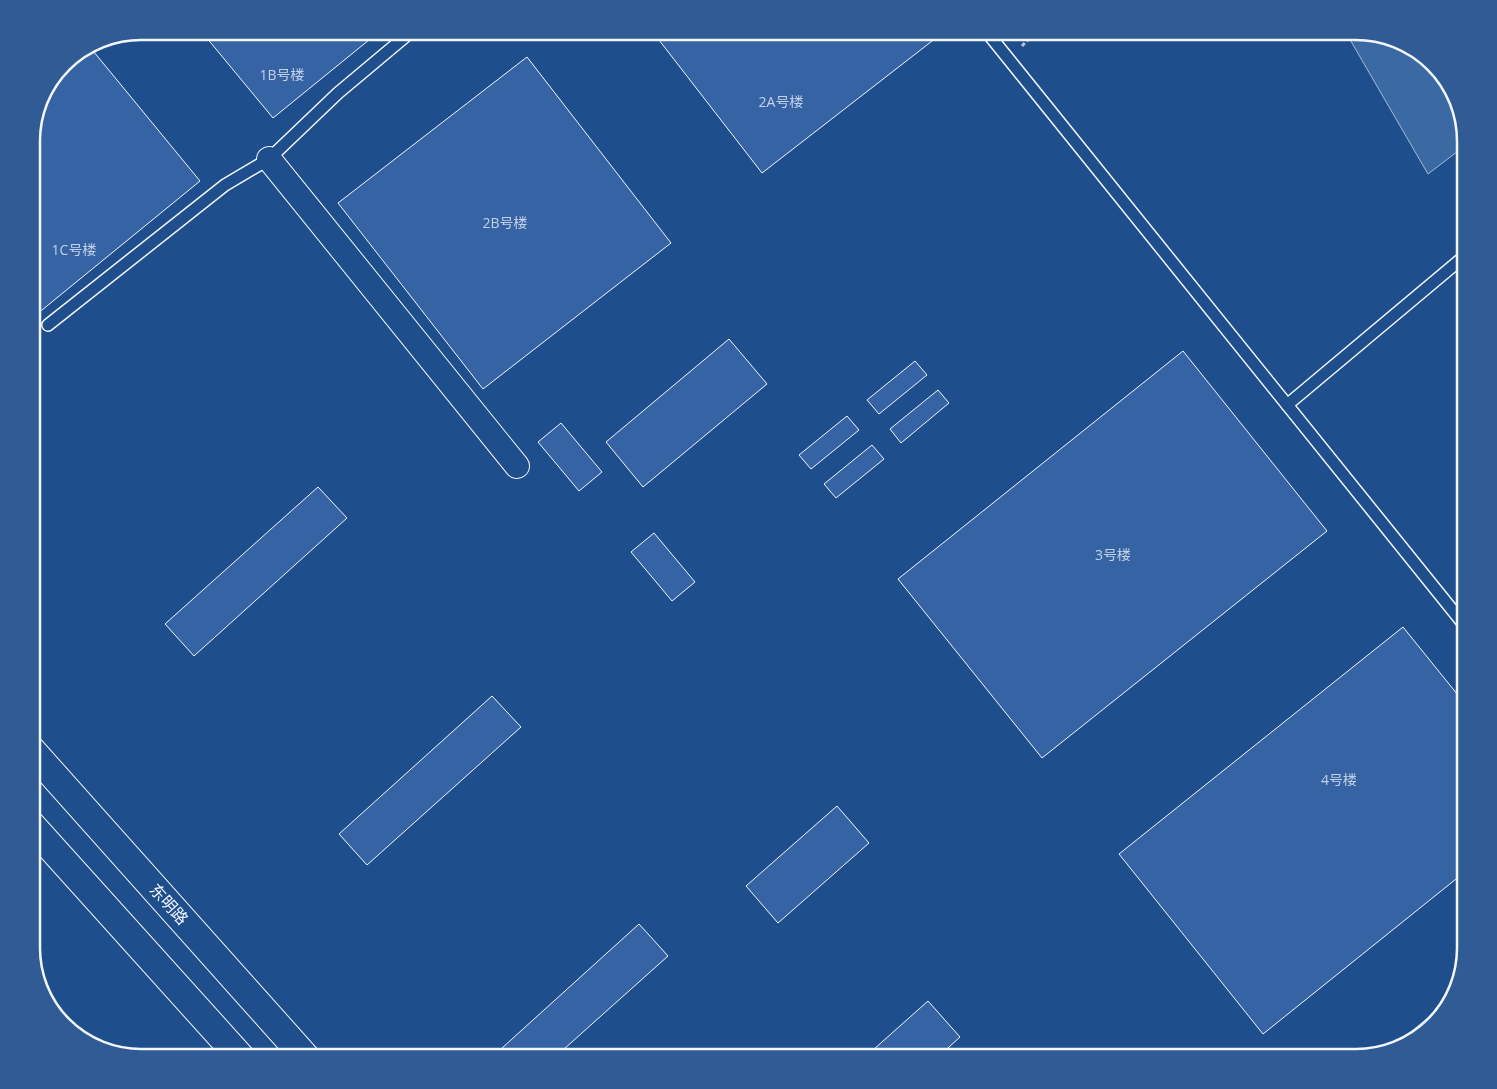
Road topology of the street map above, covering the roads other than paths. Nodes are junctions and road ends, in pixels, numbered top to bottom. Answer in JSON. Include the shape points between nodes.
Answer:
{"nodes":[{"id":1,"x":401,"y":40,"type":"edge"},
{"id":2,"x":993,"y":40,"type":"edge"},
{"id":3,"x":269,"y":159,"type":"junction"},
{"id":4,"x":1457,"y":263,"type":"edge"},
{"id":5,"x":48,"y":325,"type":"dead end"},
{"id":6,"x":1287,"y":405,"type":"junction"},
{"id":7,"x":517,"y":466,"type":"dead end"},
{"id":8,"x":1457,"y":616,"type":"edge"},
{"id":9,"x":40,"y":759,"type":"edge"},
{"id":10,"x":40,"y":834,"type":"edge"},
{"id":11,"x":234,"y":1049,"type":"edge"},
{"id":12,"x":298,"y":1049,"type":"edge"}],
"edges":[{"from":1,"to":3,"type":"lane","via":[[338,92]]},
{"from":2,"to":6,"type":"lane"},
{"from":3,"to":5,"type":"lane","via":[[225,185]]},
{"from":3,"to":7,"type":"street"},
{"from":4,"to":6,"type":"lane"},
{"from":6,"to":8,"type":"lane"},
{"from":9,"to":12,"type":"main road","name":"东明路"},
{"from":10,"to":11,"type":"main road"}]}
